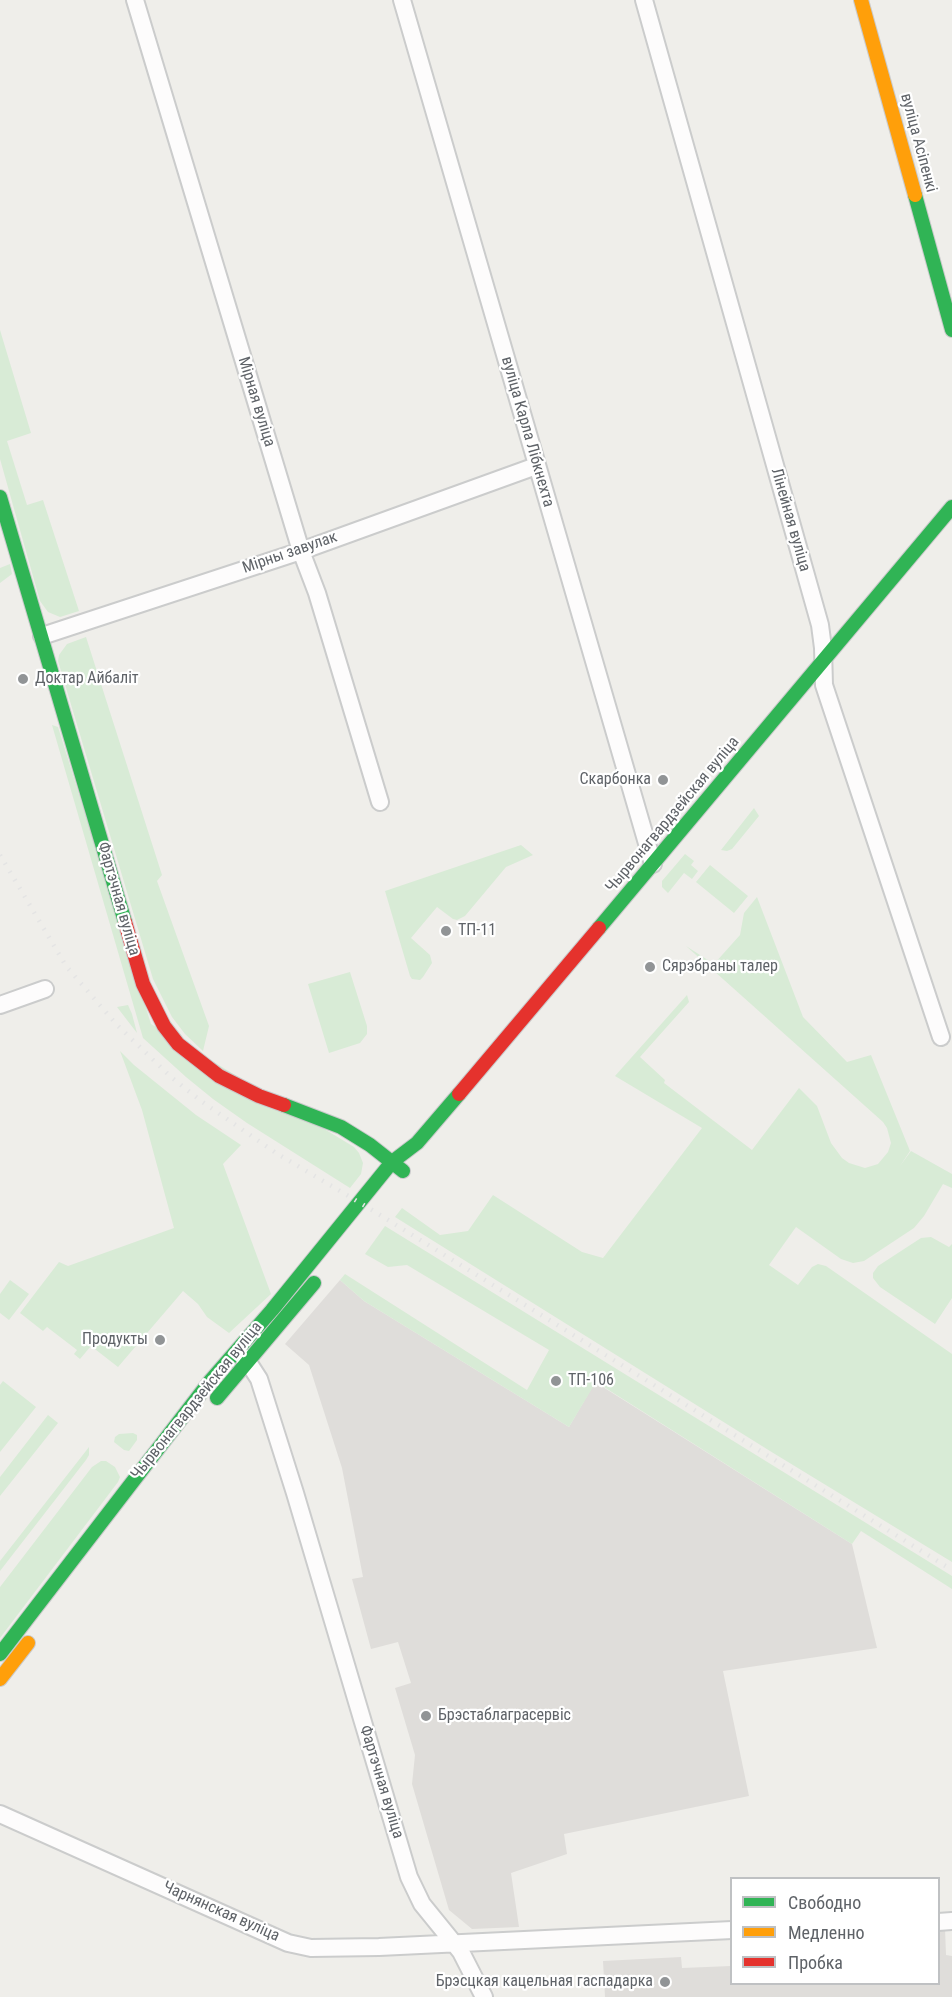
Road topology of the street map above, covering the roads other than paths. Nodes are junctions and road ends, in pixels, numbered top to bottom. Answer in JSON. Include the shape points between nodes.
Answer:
{"nodes":[{"id":1,"x":135,"y":0,"type":"edge"},
{"id":2,"x":402,"y":0,"type":"edge"},
{"id":3,"x":644,"y":0,"type":"edge"},
{"id":4,"x":861,"y":0,"type":"edge"},
{"id":5,"x":952,"y":330,"type":"edge"},
{"id":6,"x":536,"y":465,"type":"junction"},
{"id":7,"x":0,"y":497,"type":"edge"},
{"id":8,"x":952,"y":507,"type":"edge"},
{"id":9,"x":301,"y":551,"type":"junction"},
{"id":10,"x":42,"y":636,"type":"junction"},
{"id":11,"x":824,"y":659,"type":"junction"},
{"id":12,"x":380,"y":802,"type":"dead end"},
{"id":13,"x":653,"y":864,"type":"junction"},
{"id":14,"x":45,"y":989,"type":"dead end"},
{"id":15,"x":0,"y":1005,"type":"edge"},
{"id":16,"x":941,"y":1036,"type":"dead end"},
{"id":17,"x":397,"y":1166,"type":"junction"},
{"id":18,"x":391,"y":1185,"type":"dead end"},
{"id":19,"x":320,"y":1276,"type":"dead end"},
{"id":20,"x":242,"y":1356,"type":"junction"},
{"id":21,"x":209,"y":1407,"type":"dead end"},
{"id":22,"x":36,"y":1632,"type":"dead end"},
{"id":23,"x":0,"y":1654,"type":"edge"},
{"id":24,"x":0,"y":1679,"type":"edge"},
{"id":25,"x":0,"y":1814,"type":"edge"},
{"id":26,"x":730,"y":1930,"type":"edge"},
{"id":27,"x":455,"y":1943,"type":"junction"},
{"id":28,"x":484,"y":1997,"type":"edge"}],
"edges":[{"from":1,"to":9,"type":"street","name":"Мірная вуліца"},
{"from":2,"to":6,"type":"street","name":"вуліца Карла Лібкнехта"},
{"from":3,"to":11,"type":"street","name":"Лінейная вуліца","via":[[820,626]]},
{"from":4,"to":5,"type":"main road","name":"вуліца Асіпенкі"},
{"from":6,"to":9,"type":"street","name":"Мірны завулак"},
{"from":6,"to":13,"type":"street","name":"вуліца Карла Лібкнехта"},
{"from":7,"to":10,"type":"main road","name":"Фартэчная вуліца"},
{"from":8,"to":11,"type":"main road","name":"Чырвонагвардзейская вуліца"},
{"from":9,"to":10,"type":"street","name":"Мірны завулак"},
{"from":9,"to":12,"type":"street","name":"Мірная вуліца"},
{"from":10,"to":17,"type":"main road","name":"Фартэчная вуліца","via":[[143,984],[164,1026],[178,1044],[219,1076],[340,1127]]},
{"from":11,"to":13,"type":"main road","name":"Чырвонагвардзейская вуліца"},
{"from":11,"to":16,"type":"street","name":"Лінейная вуліца","via":[[824,685]]},
{"from":13,"to":17,"type":"main road","name":"Чырвонагвардзейская вуліца"},
{"from":14,"to":15,"type":"street"},
{"from":17,"to":18,"type":"main road","name":"Чырвонагвардзейская вуліца"},
{"from":17,"to":20,"type":"main road","name":"Чырвонагвардзейская вуліца"},
{"from":19,"to":20,"type":"main road","name":"Чырвонагвардзейская вуліца"},
{"from":20,"to":21,"type":"main road","name":"Чырвонагвардзейская вуліца"},
{"from":20,"to":23,"type":"main road","name":"Чырвонагвардзейская вуліца","via":[[200,1394]]},
{"from":20,"to":27,"type":"street","name":"Фартэчная вуліца","via":[[259,1379],[409,1877],[422,1905]]},
{"from":22,"to":24,"type":"main road"},
{"from":25,"to":27,"type":"street","name":"Чарнянская вуліца","via":[[288,1943],[324,1949]]},
{"from":26,"to":27,"type":"street"},
{"from":27,"to":28,"type":"street","name":"Фартэчная вуліца"}]}
